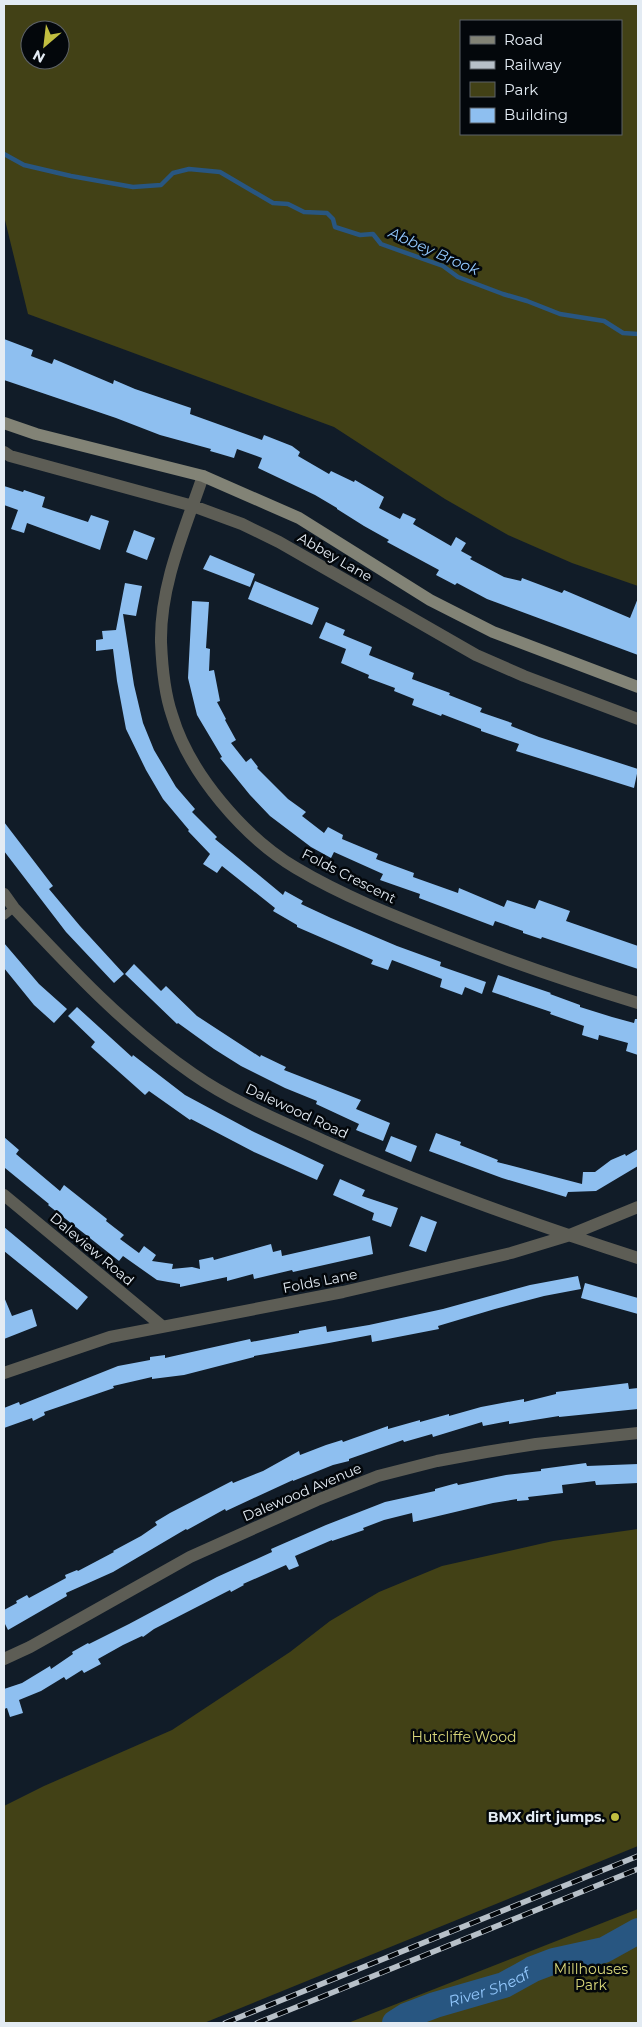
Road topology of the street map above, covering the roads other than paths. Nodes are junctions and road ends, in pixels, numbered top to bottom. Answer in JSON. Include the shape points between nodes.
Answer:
{"nodes":[{"id":1,"x":4,"y":423,"type":"edge"},
{"id":2,"x":4,"y":452,"type":"edge"},
{"id":3,"x":203,"y":476,"type":"junction"},
{"id":4,"x":193,"y":506,"type":"junction"},
{"id":5,"x":638,"y":687,"type":"edge"},
{"id":6,"x":638,"y":719,"type":"edge"},
{"id":7,"x":4,"y":894,"type":"edge"},
{"id":8,"x":9,"y":912,"type":"edge"},
{"id":9,"x":638,"y":1003,"type":"edge"},
{"id":10,"x":4,"y":1195,"type":"edge"},
{"id":11,"x":638,"y":1206,"type":"edge"},
{"id":12,"x":567,"y":1236,"type":"junction"},
{"id":13,"x":638,"y":1258,"type":"edge"},
{"id":14,"x":162,"y":1326,"type":"junction"},
{"id":15,"x":4,"y":1374,"type":"edge"},
{"id":16,"x":638,"y":1433,"type":"edge"},
{"id":17,"x":4,"y":1659,"type":"edge"}],
"edges":[{"from":1,"to":3,"type":"main road","name":"Abbey Lane"},
{"from":2,"to":4,"type":"street","name":"Abbey Lane"},
{"from":3,"to":4,"type":"street","name":"Folds Crescent"},
{"from":3,"to":5,"type":"main road","name":"Abbey Lane","via":[[299,518],[430,600],[493,632]]},
{"from":4,"to":6,"type":"street","name":"Abbey Lane","via":[[279,542],[476,655]]},
{"from":4,"to":9,"type":"street","name":"Folds Crescent","via":[[164,602],[161,641],[164,680],[172,716],[186,748],[231,814],[262,843],[330,887],[479,949]]},
{"from":7,"to":8,"type":"street","name":"Dalewood Road"},
{"from":8,"to":12,"type":"street","name":"Dalewood Road","via":[[159,1050],[233,1099],[365,1159]]},
{"from":10,"to":14,"type":"street","name":"Daleview Road"},
{"from":11,"to":12,"type":"street","name":"Folds Lane"},
{"from":12,"to":13,"type":"street","name":"Dalewood Road"},
{"from":12,"to":14,"type":"street","name":"Folds Lane","via":[[511,1253],[343,1292]]},
{"from":14,"to":15,"type":"street","name":"Folds Lane","via":[[110,1337]]},
{"from":16,"to":17,"type":"street","name":"Dalewood Avenue","via":[[486,1452],[378,1476],[190,1557]]}]}
